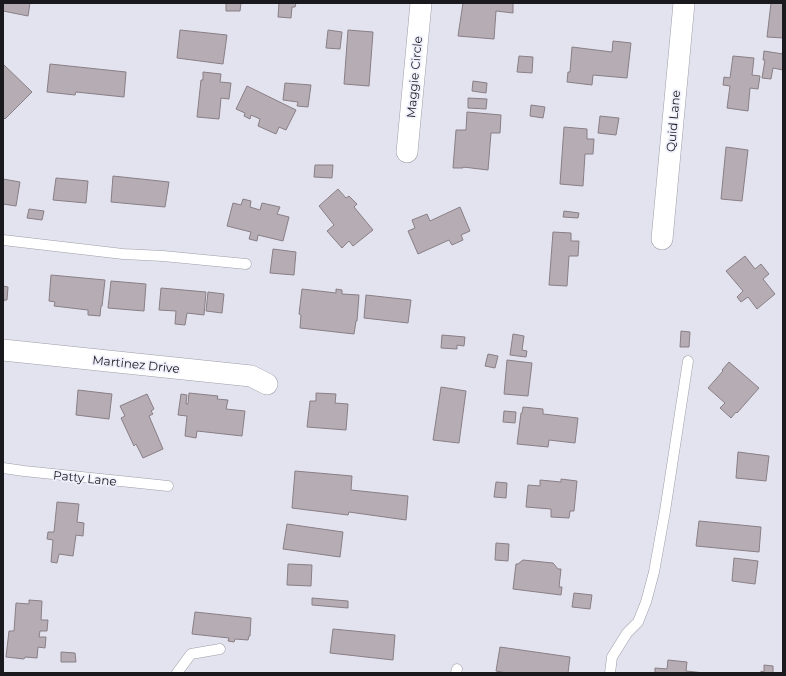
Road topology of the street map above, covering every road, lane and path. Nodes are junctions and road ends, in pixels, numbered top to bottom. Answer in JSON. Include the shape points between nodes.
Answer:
{"nodes":[{"id":1,"x":421,"y":3,"type":"edge"},
{"id":2,"x":684,"y":3,"type":"edge"},
{"id":3,"x":407,"y":152,"type":"dead end"},
{"id":4,"x":662,"y":239,"type":"dead end"},
{"id":5,"x":3,"y":240,"type":"edge"},
{"id":6,"x":246,"y":264,"type":"dead end"},
{"id":7,"x":3,"y":350,"type":"edge"},
{"id":8,"x":688,"y":361,"type":"dead end"},
{"id":9,"x":267,"y":384,"type":"dead end"},
{"id":10,"x":3,"y":468,"type":"edge"},
{"id":11,"x":168,"y":486,"type":"dead end"},
{"id":12,"x":220,"y":650,"type":"dead end"},
{"id":13,"x":178,"y":673,"type":"edge"},
{"id":14,"x":610,"y":673,"type":"edge"}],
"edges":[{"from":1,"to":3,"type":"street","name":"Maggie Circle"},
{"from":2,"to":4,"type":"street","name":"Quid Lane"},
{"from":5,"to":6,"type":"lane","via":[[123,254]]},
{"from":7,"to":9,"type":"street","name":"Martinez Drive","via":[[251,376]]},
{"from":8,"to":14,"type":"lane","via":[[654,572],[638,622],[627,633],[612,657]]},
{"from":10,"to":11,"type":"lane","name":"Patty Lane"},
{"from":12,"to":13,"type":"lane","via":[[191,654]]}]}
